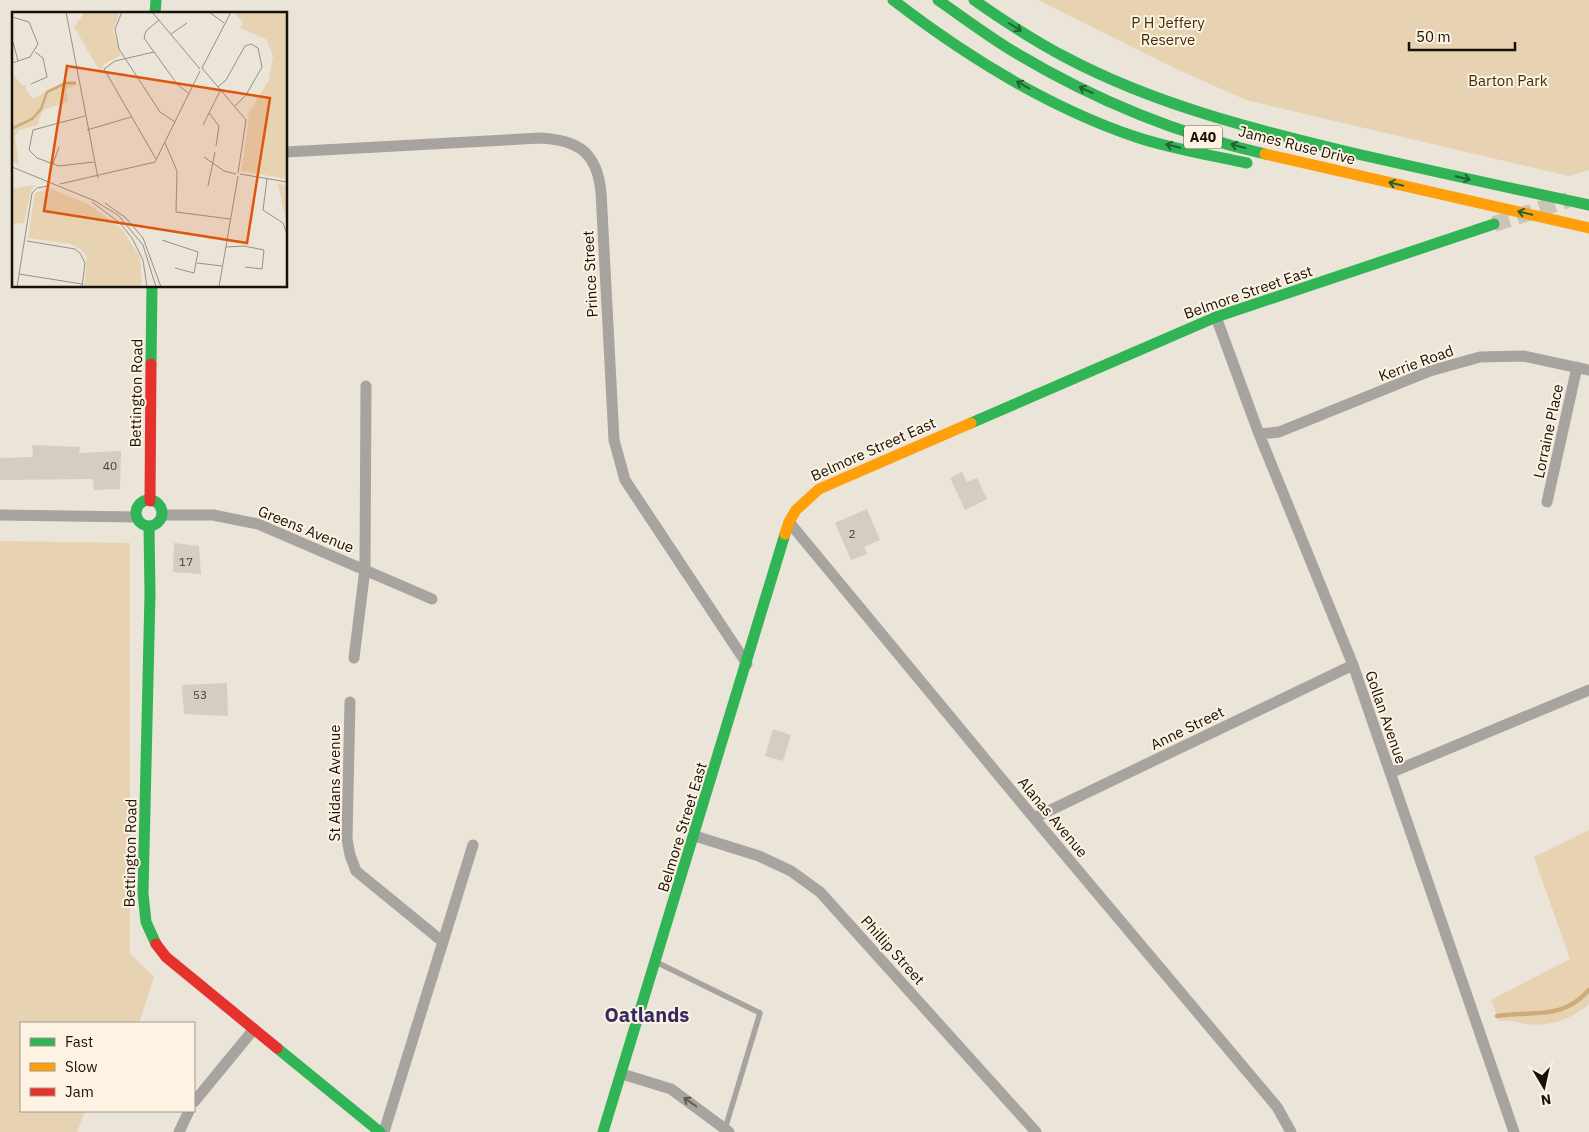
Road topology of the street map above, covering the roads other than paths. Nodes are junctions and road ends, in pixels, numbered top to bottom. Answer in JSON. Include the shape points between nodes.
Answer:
{"nodes":[{"id":1,"x":894,"y":0,"type":"edge"},
{"id":2,"x":938,"y":0,"type":"edge"},
{"id":3,"x":974,"y":0,"type":"edge"},
{"id":4,"x":1114,"y":67,"type":"dead end"},
{"id":5,"x":1228,"y":123,"type":"junction"},
{"id":6,"x":288,"y":152,"type":"edge"},
{"id":7,"x":1259,"y":166,"type":"dead end"},
{"id":8,"x":1322,"y":179,"type":"dead end"},
{"id":9,"x":1444,"y":195,"type":"junction"},
{"id":10,"x":1588,"y":197,"type":"edge"},
{"id":11,"x":1494,"y":224,"type":"tunnel mouth"},
{"id":12,"x":1589,"y":228,"type":"edge"},
{"id":13,"x":152,"y":288,"type":"edge"},
{"id":14,"x":1216,"y":317,"type":"junction"},
{"id":15,"x":1577,"y":367,"type":"junction"},
{"id":16,"x":1589,"y":370,"type":"edge"},
{"id":17,"x":366,"y":386,"type":"dead end"},
{"id":18,"x":1259,"y":434,"type":"junction"},
{"id":19,"x":150,"y":501,"type":"junction"},
{"id":20,"x":1548,"y":502,"type":"dead end"},
{"id":21,"x":0,"y":515,"type":"edge"},
{"id":22,"x":162,"y":515,"type":"junction"},
{"id":23,"x":137,"y":517,"type":"junction"},
{"id":24,"x":789,"y":522,"type":"junction"},
{"id":25,"x":149,"y":526,"type":"junction"},
{"id":26,"x":366,"y":569,"type":"junction"},
{"id":27,"x":432,"y":599,"type":"dead end"},
{"id":28,"x":354,"y":658,"type":"dead end"},
{"id":29,"x":747,"y":664,"type":"junction"},
{"id":30,"x":1352,"y":665,"type":"junction"},
{"id":31,"x":1589,"y":690,"type":"edge"},
{"id":32,"x":350,"y":702,"type":"dead end"},
{"id":33,"x":1390,"y":773,"type":"junction"},
{"id":34,"x":1034,"y":818,"type":"junction"},
{"id":35,"x":695,"y":836,"type":"junction"},
{"id":36,"x":472,"y":845,"type":"dead end"},
{"id":37,"x":443,"y":942,"type":"junction"},
{"id":38,"x":656,"y":962,"type":"junction"},
{"id":39,"x":254,"y":1029,"type":"junction"},
{"id":40,"x":622,"y":1074,"type":"junction"},
{"id":41,"x":195,"y":1101,"type":"edge"},
{"id":42,"x":189,"y":1112,"type":"edge"},
{"id":43,"x":727,"y":1130,"type":"edge"},
{"id":44,"x":179,"y":1132,"type":"edge"},
{"id":45,"x":380,"y":1132,"type":"edge"},
{"id":46,"x":384,"y":1132,"type":"edge"},
{"id":47,"x":603,"y":1132,"type":"edge"},
{"id":48,"x":1036,"y":1132,"type":"edge"},
{"id":49,"x":1290,"y":1132,"type":"edge"},
{"id":50,"x":1514,"y":1132,"type":"edge"}],
"edges":[{"from":7,"to":1,"type":"main road","one_way":true,"via":[[1137,137],[1087,117],[954,45]]},
{"from":9,"to":2,"type":"main road","name":"James Ruse Drive","number":"A40","one_way":true,"via":[[1258,152],[1148,117],[1017,54]]},
{"from":3,"to":5,"type":"main road","name":"James Ruse Drive","number":"A40","one_way":true,"via":[[1071,61],[1164,101]]},
{"from":4,"to":5,"type":"main road"},
{"from":5,"to":10,"type":"main road","name":"James Ruse Drive","number":"A40","one_way":true,"via":[[1532,193]]},
{"from":6,"to":29,"type":"street","name":"Prince Street","via":[[540,138],[563,139],[590,158],[599,173],[601,192],[614,440],[618,460],[625,480]]},
{"from":8,"to":9,"type":"main road","via":[[1403,197]]},
{"from":12,"to":9,"type":"main road","name":"James Ruse Drive","number":"A40","one_way":true},
{"from":11,"to":14,"type":"main road","name":"Belmore Street East"},
{"from":13,"to":19,"type":"main road","name":"Bettington Road"},
{"from":14,"to":18,"type":"street","name":"Gollan Avenue"},
{"from":14,"to":24,"type":"main road","name":"Belmore Street East","via":[[817,490],[799,504]]},
{"from":15,"to":16,"type":"street","name":"Kerrie Road"},
{"from":15,"to":18,"type":"street","name":"Kerrie Road","via":[[1523,356],[1480,357],[1430,371],[1279,432]]},
{"from":15,"to":20,"type":"street","name":"Lorraine Place"},
{"from":17,"to":26,"type":"street"},
{"from":18,"to":30,"type":"street","name":"Gollan Avenue"},
{"from":19,"to":22,"type":"main road","via":[[158,505]]},
{"from":19,"to":23,"type":"main road","via":[[141,503]]},
{"from":21,"to":23,"type":"street"},
{"from":22,"to":25,"type":"main road","via":[[158,523]]},
{"from":22,"to":26,"type":"street","name":"Greens Avenue","via":[[213,515],[258,524]]},
{"from":23,"to":25,"type":"main road"},
{"from":24,"to":29,"type":"main road","name":"Belmore Street East"},
{"from":24,"to":34,"type":"street","name":"Alanas Avenue"},
{"from":25,"to":39,"type":"main road","name":"Bettington Road","via":[[145,920],[149,935],[166,957]]},
{"from":26,"to":27,"type":"street","name":"Greens Avenue"},
{"from":26,"to":28,"type":"street"},
{"from":29,"to":35,"type":"main road","name":"Belmore Street East"},
{"from":30,"to":33,"type":"street","name":"Gollan Avenue"},
{"from":30,"to":34,"type":"street","name":"Anne Street"},
{"from":31,"to":33,"type":"street"},
{"from":32,"to":37,"type":"street","name":"St Aidans Avenue","via":[[347,839],[350,856],[356,871]]},
{"from":33,"to":50,"type":"street","name":"Gollan Avenue"},
{"from":34,"to":49,"type":"street","name":"Alanas Avenue","via":[[1277,1107]]},
{"from":35,"to":38,"type":"main road","name":"Belmore Street East"},
{"from":35,"to":48,"type":"street","name":"Phillip Street","via":[[760,856],[791,871],[820,892]]},
{"from":36,"to":37,"type":"street"},
{"from":37,"to":46,"type":"street"},
{"from":38,"to":40,"type":"main road","name":"Belmore Street East"},
{"from":38,"to":43,"type":"lane","via":[[760,1013]]},
{"from":39,"to":41,"type":"street"},
{"from":39,"to":45,"type":"main road","name":"Bettington Road"},
{"from":43,"to":40,"type":"street","one_way":true,"via":[[671,1089]]},
{"from":40,"to":47,"type":"main road","name":"Belmore Street East"},
{"from":42,"to":44,"type":"street"}]}
